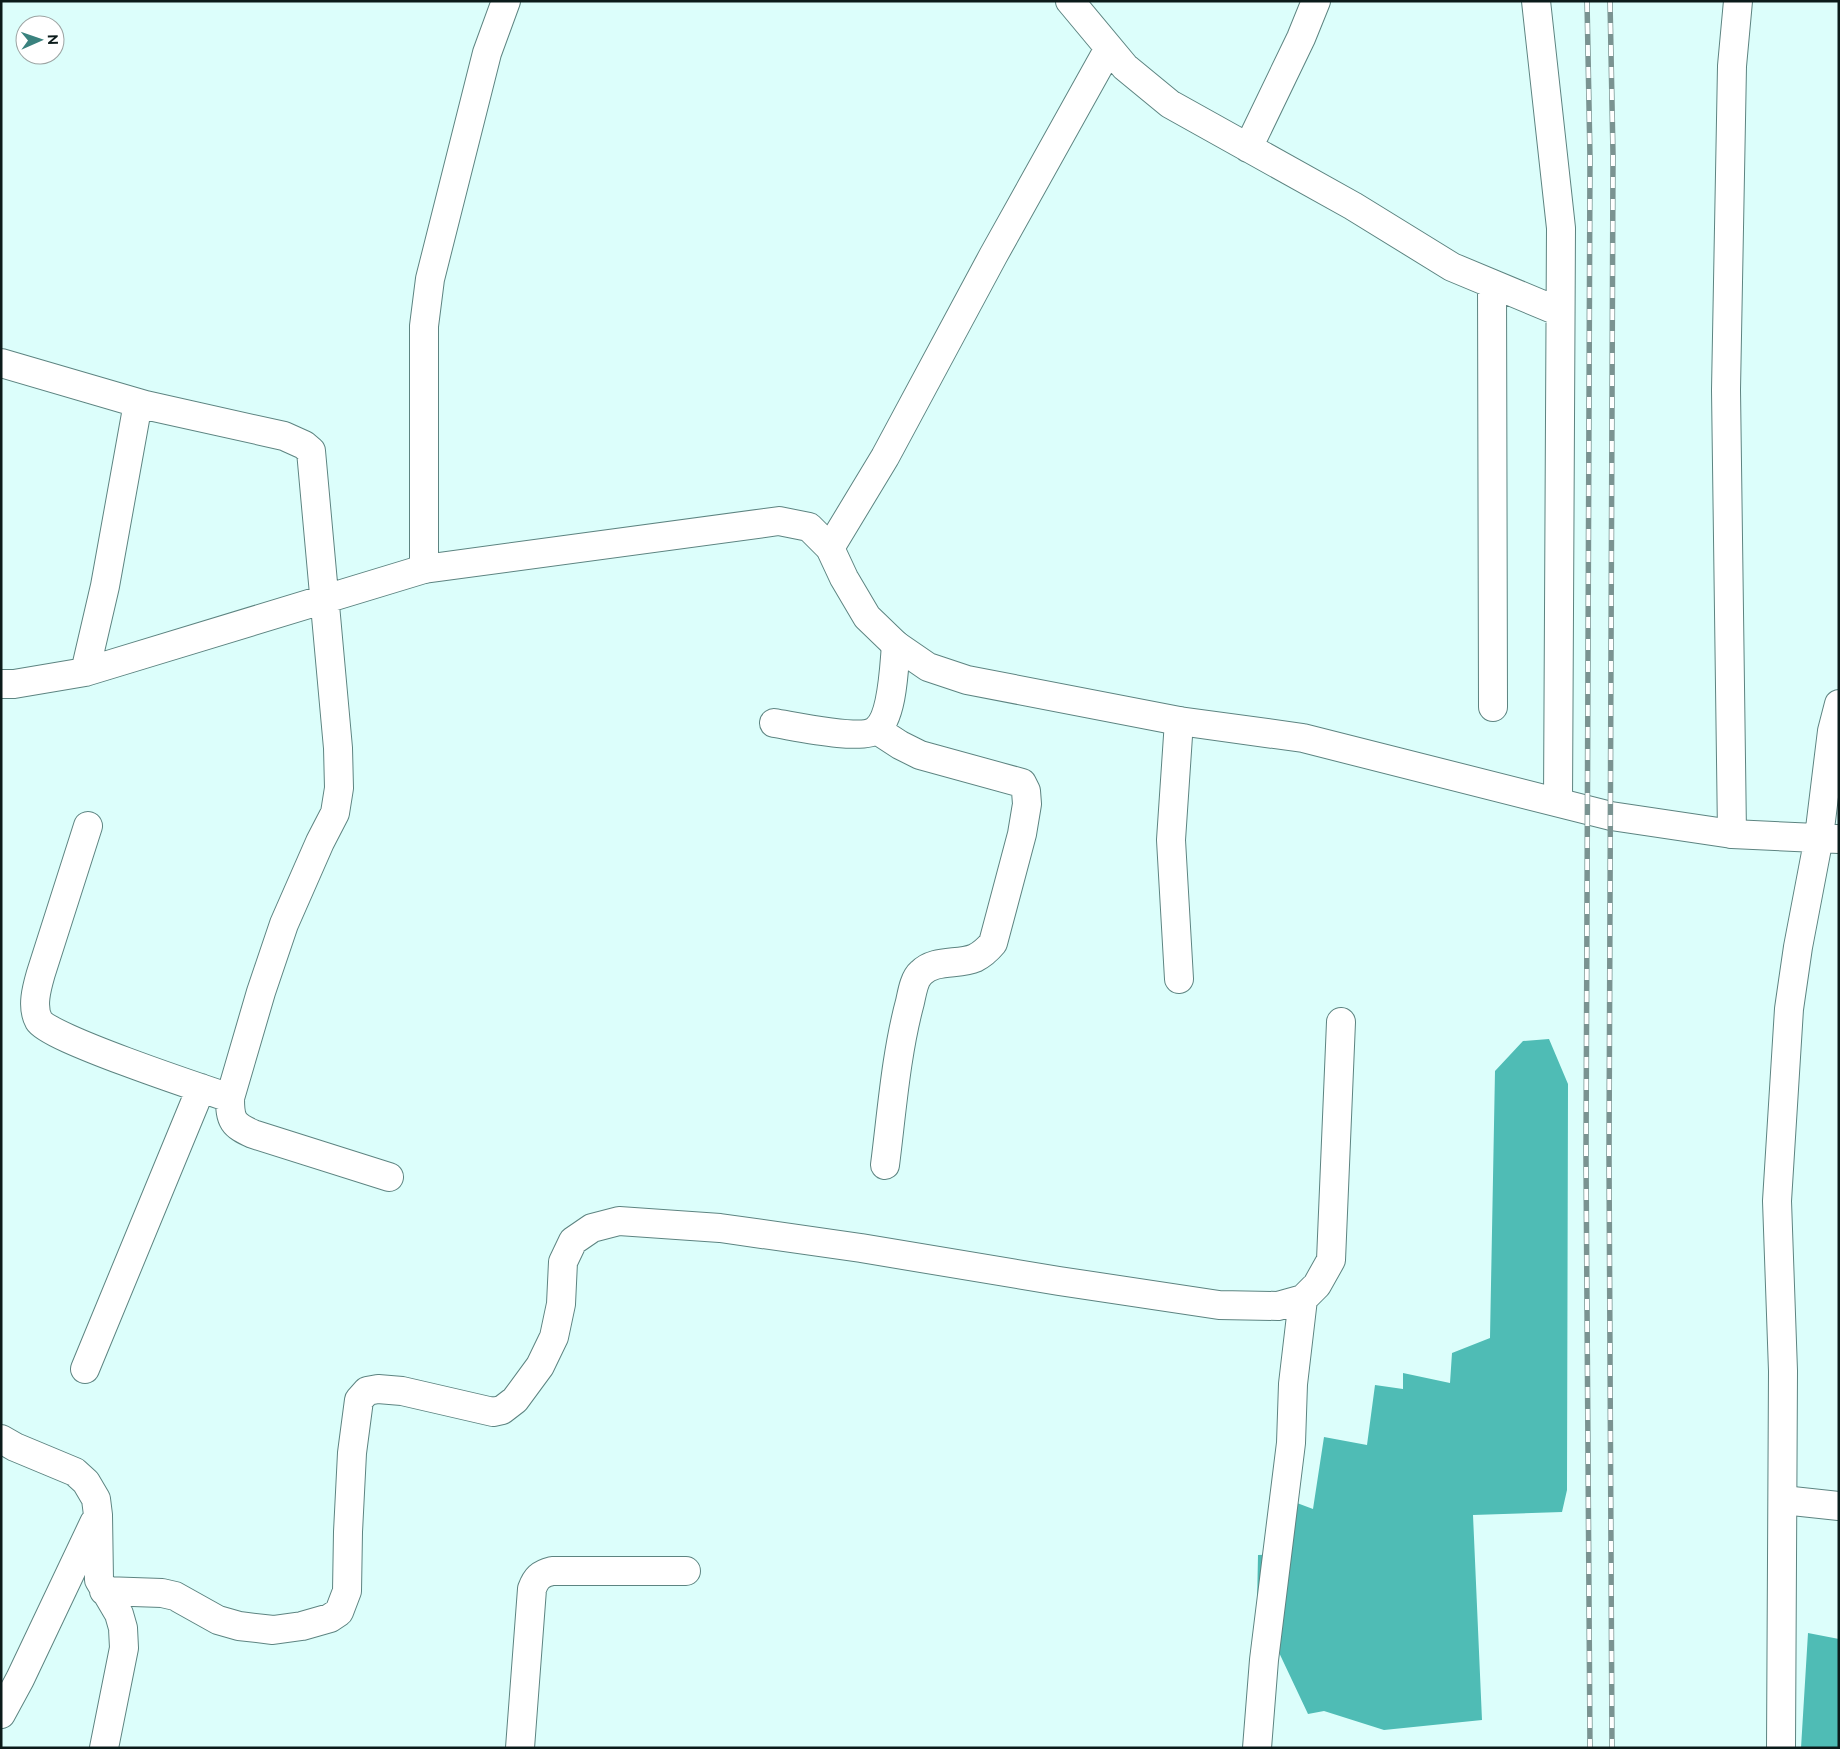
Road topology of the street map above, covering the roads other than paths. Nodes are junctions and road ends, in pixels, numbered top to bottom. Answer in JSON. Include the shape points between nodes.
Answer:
{"nodes":[{"id":1,"x":506,"y":1,"type":"edge"},
{"id":2,"x":1070,"y":1,"type":"edge"},
{"id":3,"x":1316,"y":1,"type":"edge"},
{"id":4,"x":1536,"y":1,"type":"edge"},
{"id":5,"x":1738,"y":1,"type":"edge"},
{"id":6,"x":1109,"y":48,"type":"junction"},
{"id":7,"x":1248,"y":148,"type":"junction"},
{"id":8,"x":1492,"y":284,"type":"junction"},
{"id":9,"x":1560,"y":312,"type":"junction"},
{"id":10,"x":1,"y":363,"type":"edge"},
{"id":11,"x":138,"y":403,"type":"junction"},
{"id":12,"x":830,"y":548,"type":"junction"},
{"id":13,"x":424,"y":569,"type":"junction"},
{"id":14,"x":325,"y":599,"type":"junction"},
{"id":15,"x":896,"y":645,"type":"junction"},
{"id":16,"x":85,"y":672,"type":"junction"},
{"id":17,"x":1,"y":684,"type":"edge"},
{"id":18,"x":1839,"y":704,"type":"edge"},
{"id":19,"x":1493,"y":707,"type":"dead end"},
{"id":20,"x":1179,"y":721,"type":"junction"},
{"id":21,"x":774,"y":723,"type":"dead end"},
{"id":22,"x":876,"y":730,"type":"junction"},
{"id":23,"x":1558,"y":802,"type":"junction"},
{"id":24,"x":88,"y":826,"type":"dead end"},
{"id":25,"x":1732,"y":834,"type":"junction"},
{"id":26,"x":1829,"y":838,"type":"edge"},
{"id":27,"x":1179,"y":979,"type":"dead end"},
{"id":28,"x":1341,"y":1022,"type":"dead end"},
{"id":29,"x":201,"y":1088,"type":"junction"},
{"id":30,"x":230,"y":1098,"type":"junction"},
{"id":31,"x":885,"y":1165,"type":"dead end"},
{"id":32,"x":389,"y":1177,"type":"dead end"},
{"id":33,"x":1303,"y":1299,"type":"junction"},
{"id":34,"x":85,"y":1369,"type":"dead end"},
{"id":35,"x":1,"y":1439,"type":"edge"},
{"id":36,"x":1783,"y":1500,"type":"junction"},
{"id":37,"x":1839,"y":1506,"type":"edge"},
{"id":38,"x":98,"y":1515,"type":"junction"},
{"id":39,"x":686,"y":1571,"type":"dead end"},
{"id":40,"x":104,"y":1591,"type":"junction"},
{"id":41,"x":1,"y":1714,"type":"edge"},
{"id":42,"x":104,"y":1748,"type":"edge"},
{"id":43,"x":520,"y":1748,"type":"edge"},
{"id":44,"x":1257,"y":1748,"type":"edge"},
{"id":45,"x":1781,"y":1748,"type":"edge"}],
"edges":[{"from":1,"to":13,"type":"street","via":[[487,53],[430,279],[424,326]]},
{"from":2,"to":6,"type":"street"},
{"from":3,"to":7,"type":"street"},
{"from":4,"to":9,"type":"street","via":[[1560,228]]},
{"from":5,"to":25,"type":"street","via":[[1732,66],[1726,390]]},
{"from":6,"to":7,"type":"street","via":[[1125,67],[1170,104]]},
{"from":6,"to":12,"type":"street","via":[[885,457]]},
{"from":7,"to":8,"type":"street","via":[[1353,206],[1452,267]]},
{"from":8,"to":9,"type":"street"},
{"from":8,"to":19,"type":"street"},
{"from":9,"to":23,"type":"street"},
{"from":10,"to":11,"type":"street"},
{"from":11,"to":14,"type":"street","via":[[284,436],[311,451]]},
{"from":11,"to":16,"type":"street","via":[[105,586]]},
{"from":12,"to":13,"type":"street","via":[[809,527],[779,521]]},
{"from":12,"to":15,"type":"street","via":[[867,616]]},
{"from":13,"to":14,"type":"street"},
{"from":14,"to":16,"type":"street"},
{"from":14,"to":30,"type":"street","via":[[338,748],[339,788],[335,813],[284,924]]},
{"from":15,"to":20,"type":"street","via":[[928,667],[967,680]]},
{"from":15,"to":22,"type":"street","via":[[892,696]]},
{"from":16,"to":17,"type":"street"},
{"from":18,"to":26,"type":"street","via":[[1832,731]]},
{"from":20,"to":23,"type":"street","via":[[1303,738]]},
{"from":20,"to":27,"type":"street","via":[[1171,840]]},
{"from":21,"to":22,"type":"street","via":[[846,734],[865,734]]},
{"from":22,"to":31,"type":"street","via":[[920,756],[1022,783],[1027,804],[993,943],[975,958],[927,969],[920,974],[913,990],[904,1025]]},
{"from":23,"to":25,"type":"street","via":[[1612,816]]},
{"from":24,"to":29,"type":"street","via":[[40,973],[35,996],[39,1021],[60,1035]]},
{"from":25,"to":26,"type":"street"},
{"from":26,"to":36,"type":"street","via":[[1798,947],[1789,1009],[1777,1201],[1783,1371]]},
{"from":28,"to":33,"type":"street","via":[[1331,1260],[1317,1284]]},
{"from":29,"to":30,"type":"street"},
{"from":29,"to":34,"type":"street"},
{"from":30,"to":32,"type":"street","via":[[230,1111],[238,1128]]},
{"from":33,"to":40,"type":"street","via":[[1278,1306],[1219,1305],[720,1228],[619,1222],[592,1228],[573,1241],[563,1262],[561,1304],[554,1337],[540,1366],[515,1400],[502,1410],[493,1412],[402,1391],[378,1389],[367,1391],[359,1400],[352,1453],[348,1592],[339,1612],[302,1626],[273,1630],[218,1620],[175,1596],[162,1593]]},
{"from":33,"to":44,"type":"street","via":[[1293,1384],[1291,1443],[1264,1660]]},
{"from":35,"to":38,"type":"street","via":[[75,1472],[92,1490]]},
{"from":36,"to":37,"type":"street"},
{"from":36,"to":45,"type":"street"},
{"from":38,"to":40,"type":"street","via":[[98,1580]]},
{"from":38,"to":41,"type":"street"},
{"from":39,"to":43,"type":"street","via":[[552,1571],[536,1580],[532,1589]]},
{"from":40,"to":42,"type":"street","via":[[119,1614],[124,1648]]}]}
